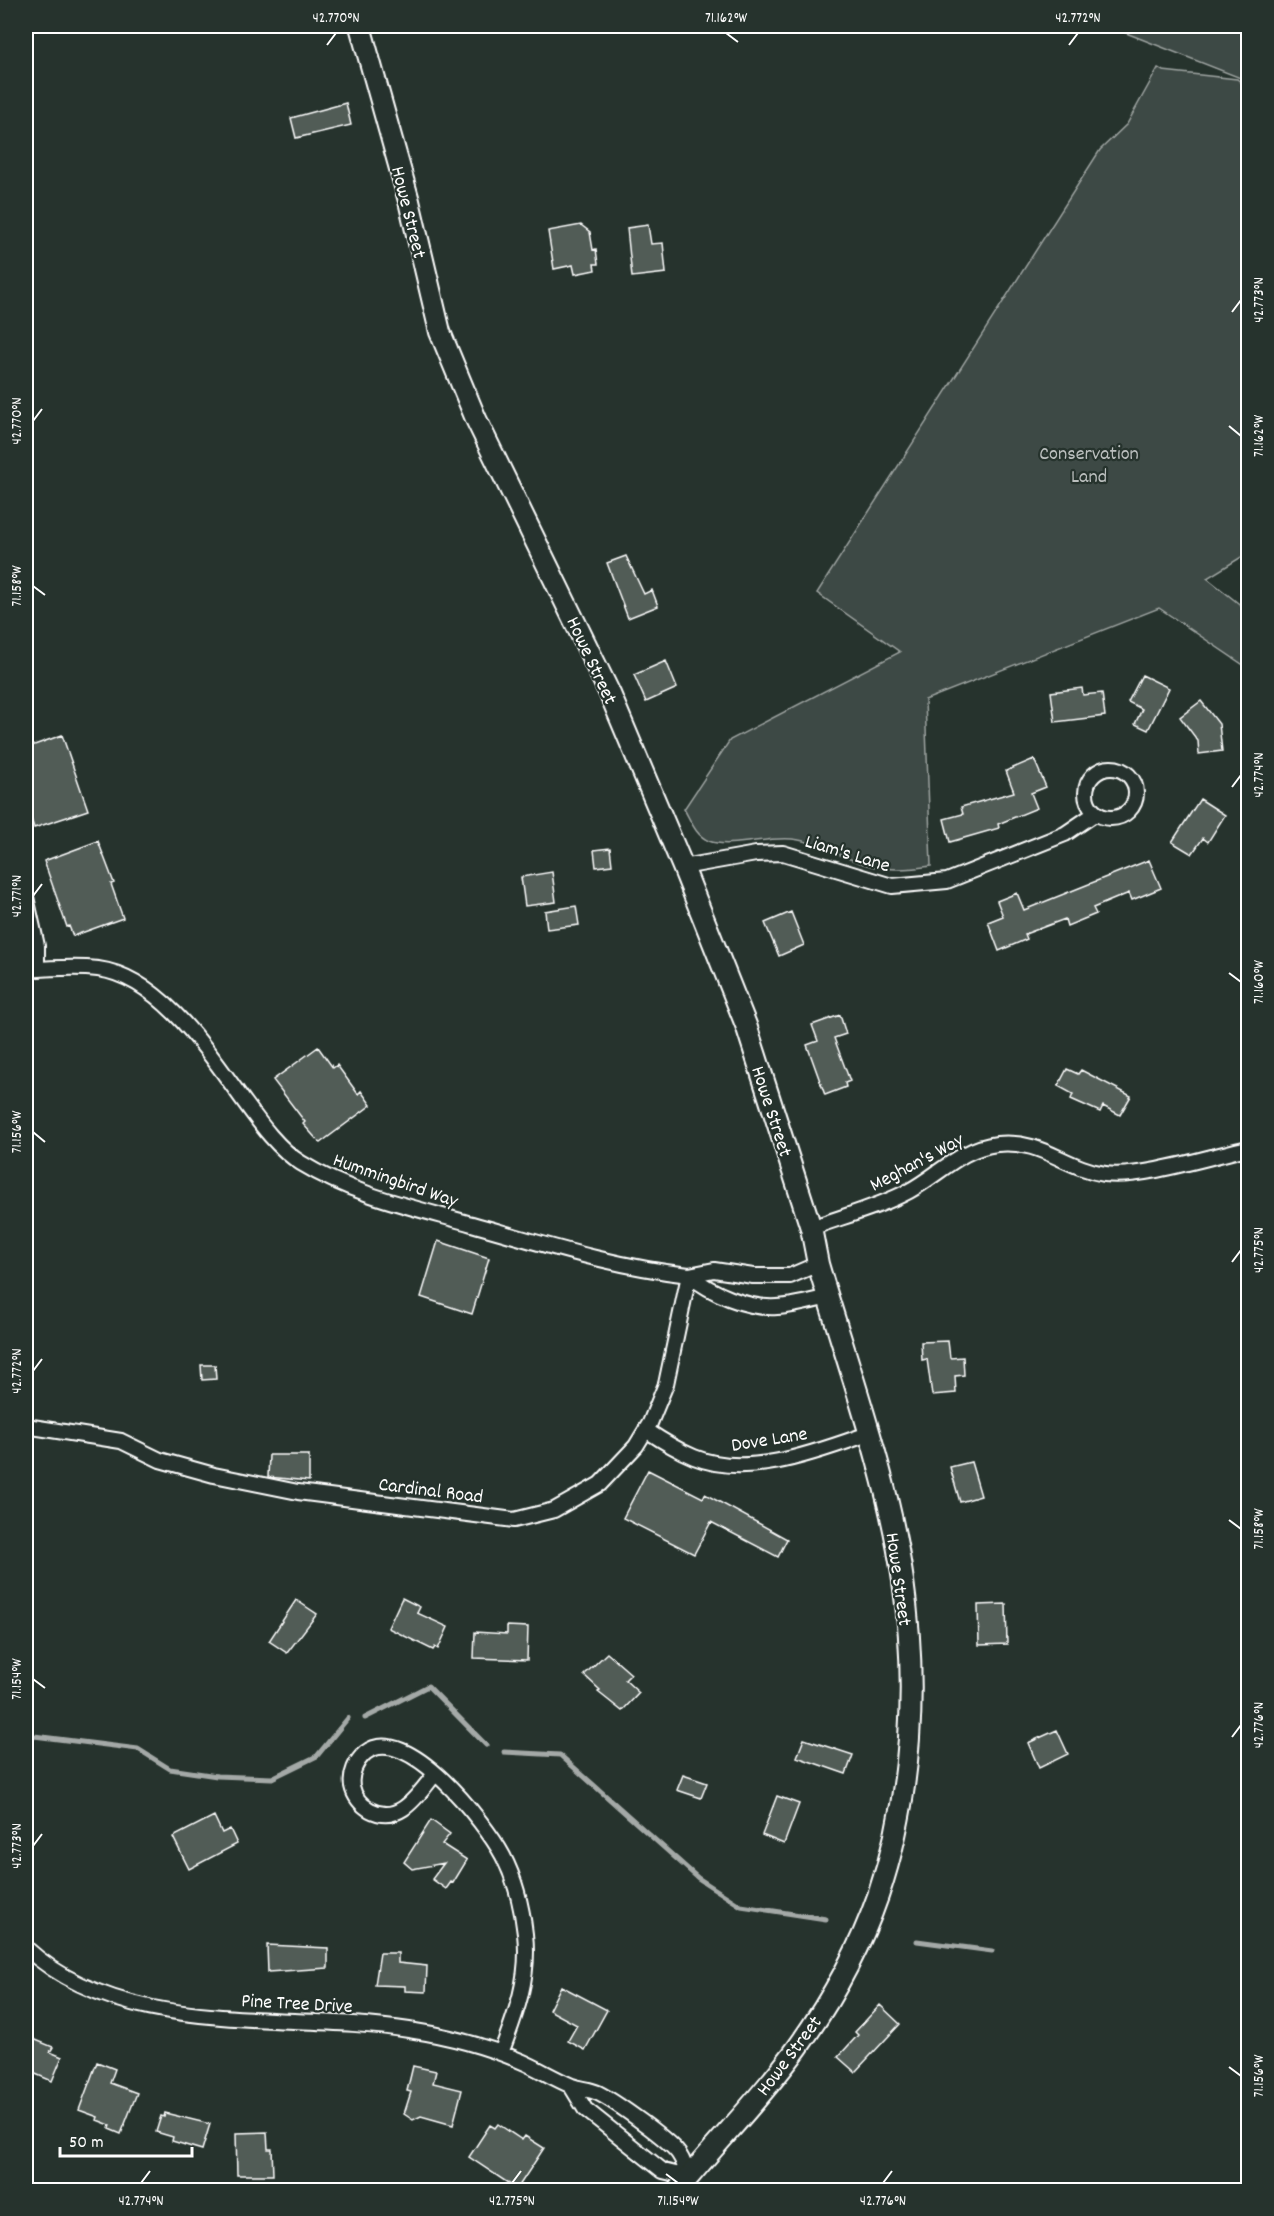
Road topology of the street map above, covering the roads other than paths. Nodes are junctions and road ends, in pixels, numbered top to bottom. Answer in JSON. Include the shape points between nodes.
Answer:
{"nodes":[{"id":1,"x":360,"y":26,"type":"edge"},
{"id":2,"x":1095,"y":813,"type":"dead end"},
{"id":3,"x":683,"y":867,"type":"junction"},
{"id":4,"x":26,"y":897,"type":"edge"},
{"id":5,"x":31,"y":969,"type":"edge"},
{"id":6,"x":1248,"y":1148,"type":"edge"},
{"id":7,"x":811,"y":1228,"type":"junction"},
{"id":8,"x":818,"y":1264,"type":"junction"},
{"id":9,"x":689,"y":1275,"type":"junction"},
{"id":10,"x":828,"y":1297,"type":"junction"},
{"id":11,"x":26,"y":1426,"type":"edge"},
{"id":12,"x":646,"y":1430,"type":"junction"},
{"id":13,"x":868,"y":1434,"type":"junction"},
{"id":14,"x":435,"y":1774,"type":"junction"},
{"id":15,"x":26,"y":1948,"type":"edge"},
{"id":16,"x":501,"y":2053,"type":"junction"},
{"id":17,"x":571,"y":2085,"type":"junction"},
{"id":18,"x":683,"y":2184,"type":"edge"}],
"edges":[{"from":1,"to":3,"type":"street","name":"Howe Street","via":[[409,201],[440,332],[476,419],[610,694]]},
{"from":2,"to":3,"type":"street","name":"Liam's Lane","via":[[1065,834],[947,881],[892,886],[783,853]]},
{"from":3,"to":7,"type":"street","name":"Howe Street","via":[[746,1025]]},
{"from":4,"to":5,"type":"street","via":[[37,946]]},
{"from":5,"to":9,"type":"street","name":"Hummingbird Way","via":[[98,969],[134,981],[159,998],[279,1144],[299,1162],[332,1180],[573,1253]]},
{"from":6,"to":7,"type":"street","name":"Meghan's Way","via":[[1120,1175],[1089,1170],[1030,1145],[994,1144],[956,1157],[911,1190],[885,1202]]},
{"from":7,"to":8,"type":"street","name":"Howe Street"},
{"from":8,"to":9,"type":"street","name":"Hummingbird Way","via":[[790,1275],[753,1276],[714,1270]]},
{"from":8,"to":10,"type":"street","name":"Howe Street"},
{"from":9,"to":10,"type":"street","name":"Hummingbird Way","via":[[715,1291],[763,1306]]},
{"from":9,"to":12,"type":"street","name":"Cardinal Road","via":[[666,1384]]},
{"from":10,"to":13,"type":"street","name":"Howe Street"},
{"from":11,"to":12,"type":"street","name":"Cardinal Road","via":[[121,1441],[160,1460],[298,1492],[514,1520],[554,1510],[600,1484]]},
{"from":12,"to":13,"type":"street","name":"Dove Lane","via":[[695,1457],[746,1465],[804,1454]]},
{"from":13,"to":18,"type":"street","name":"Howe Street","via":[[887,1499],[903,1582],[910,1662],[908,1739],[898,1818],[878,1896],[832,1992],[781,2069]]},
{"from":14,"to":14,"type":"street","via":[[408,1806],[389,1814],[368,1809],[352,1787],[359,1760],[370,1750],[383,1746],[404,1751]]},
{"from":14,"to":16,"type":"street","via":[[491,1835],[510,1874],[520,1907],[525,1935],[523,1991]]},
{"from":15,"to":16,"type":"street","name":"Pine Tree Drive","via":[[69,1979],[150,2006],[267,2022],[400,2029]]},
{"from":16,"to":17,"type":"street","name":"Pine Tree Drive"},
{"from":17,"to":18,"type":"street","via":[[585,2109]]},
{"from":17,"to":18,"type":"street","name":"Pine Tree Drive","via":[[615,2102],[680,2154]]}]}
